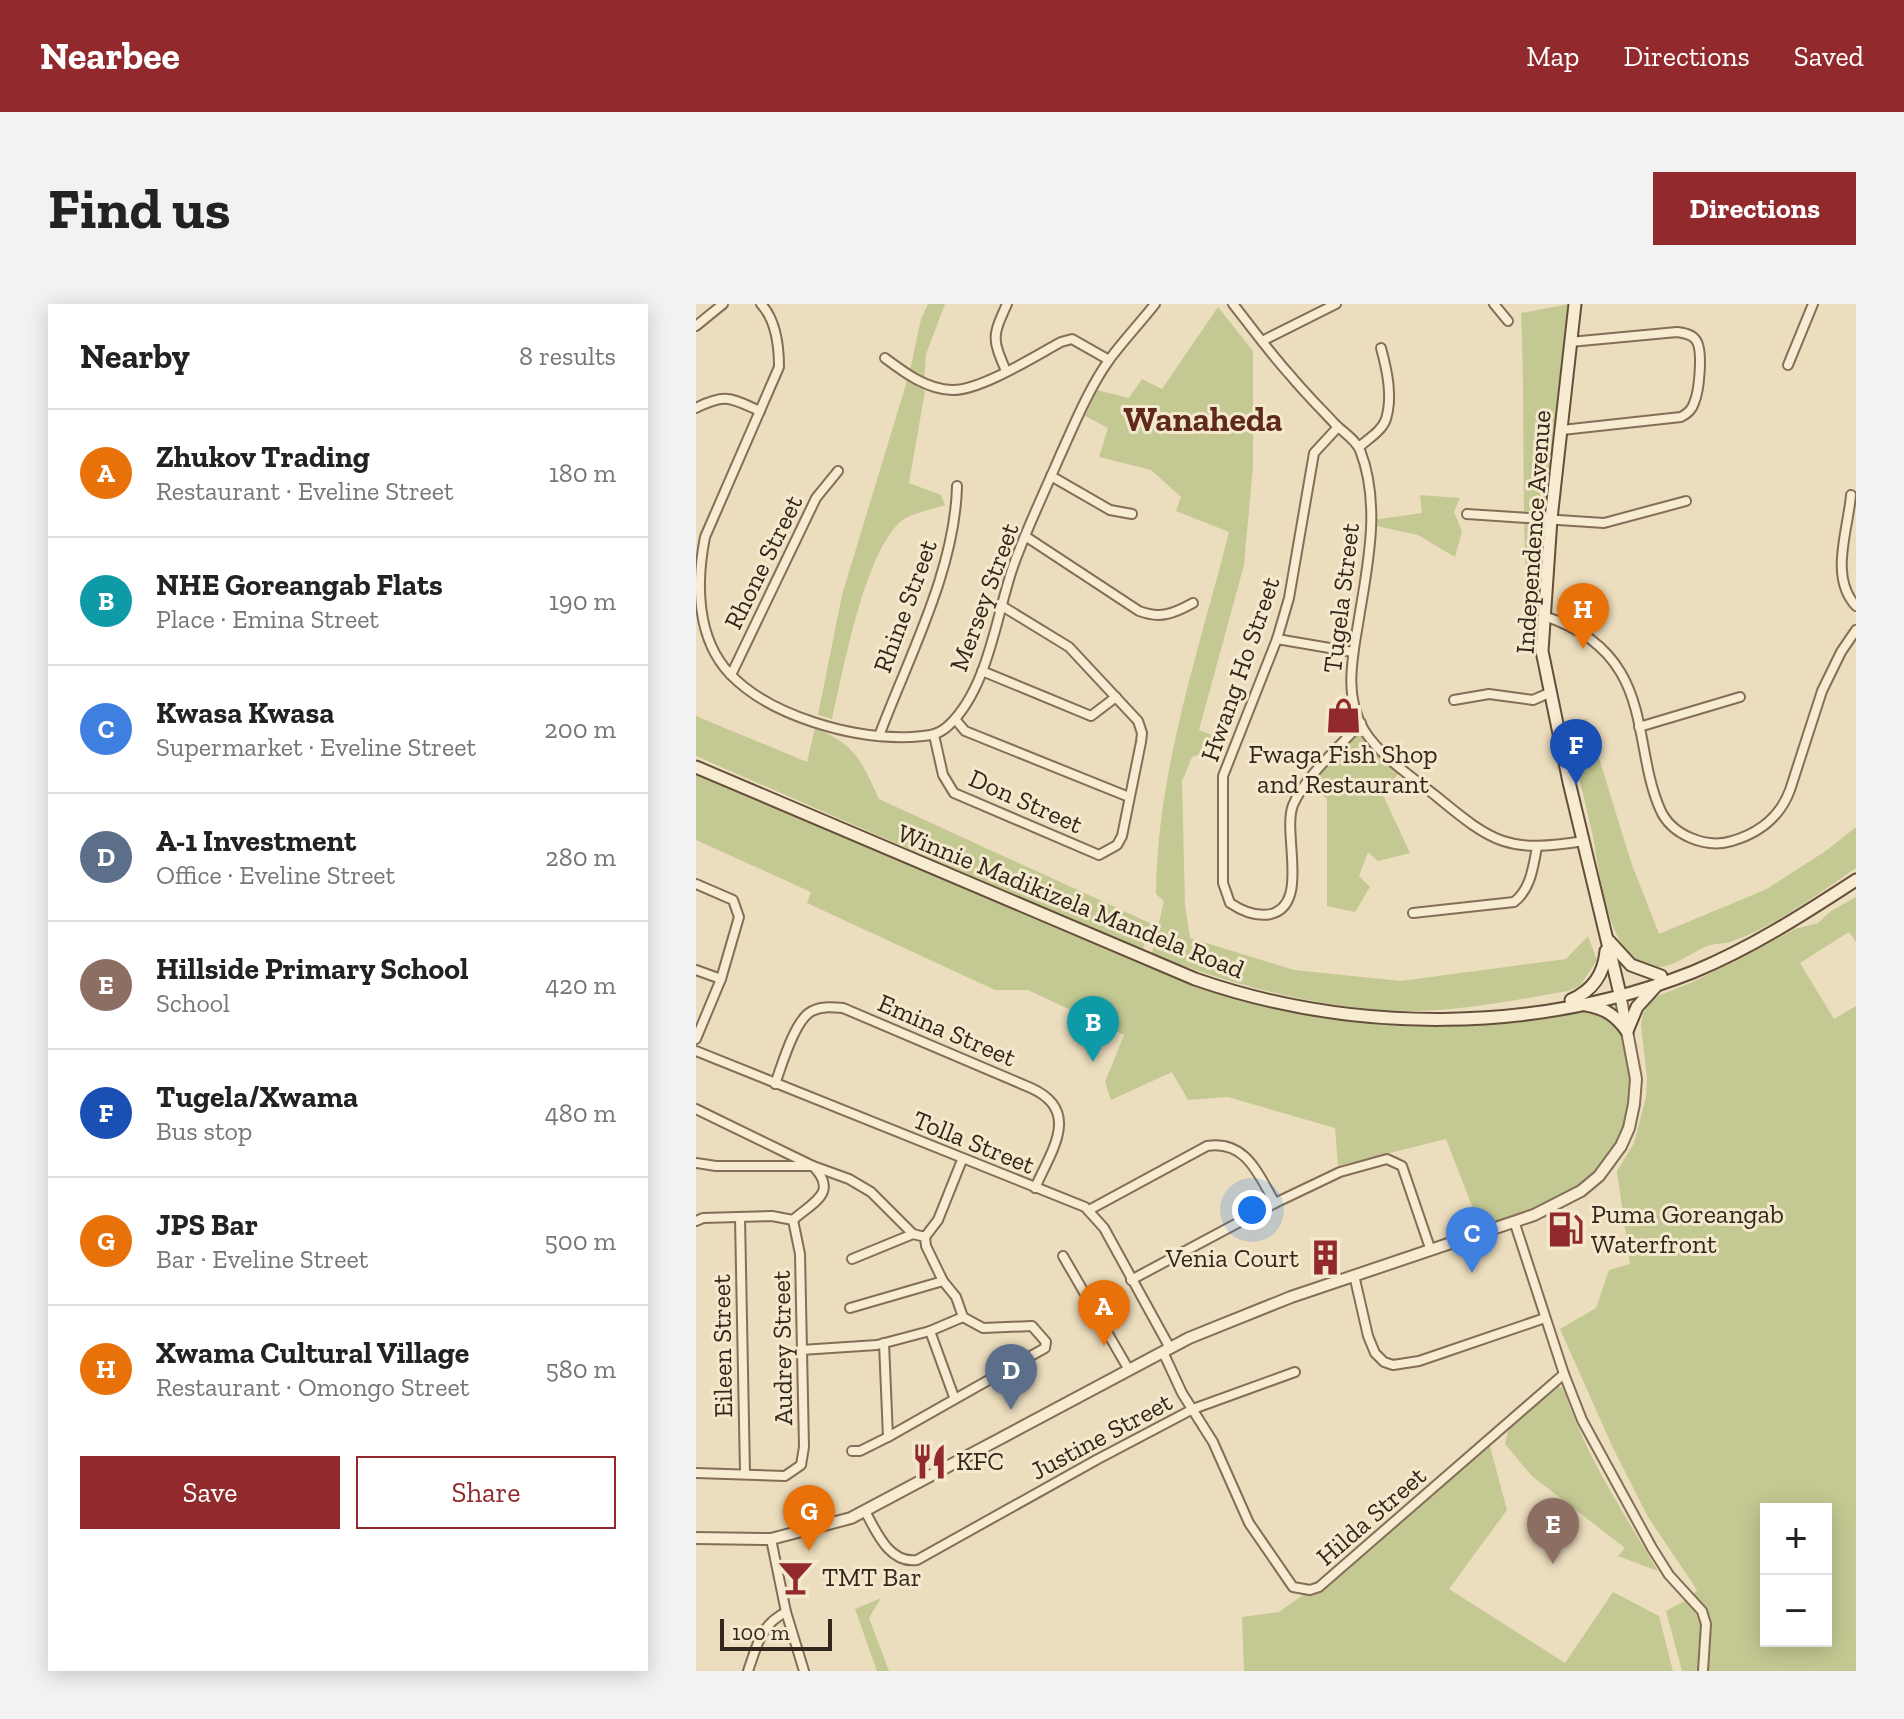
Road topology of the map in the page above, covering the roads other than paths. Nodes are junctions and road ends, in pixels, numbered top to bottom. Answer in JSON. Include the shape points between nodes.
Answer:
{"nodes":[{"id":1,"x":723,"y":304,"type":"edge"},
{"id":2,"x":761,"y":304,"type":"edge"},
{"id":3,"x":1007,"y":304,"type":"edge"},
{"id":4,"x":1155,"y":304,"type":"edge"},
{"id":5,"x":1233,"y":304,"type":"edge"},
{"id":6,"x":1336,"y":304,"type":"edge"},
{"id":7,"x":1494,"y":304,"type":"edge"},
{"id":8,"x":1575,"y":304,"type":"edge"},
{"id":9,"x":1813,"y":304,"type":"edge"},
{"id":10,"x":1508,"y":321,"type":"dead end"},
{"id":11,"x":696,"y":326,"type":"edge"},
{"id":12,"x":1262,"y":341,"type":"junction"},
{"id":13,"x":1570,"y":342,"type":"junction"},
{"id":14,"x":1381,"y":348,"type":"dead end"},
{"id":15,"x":885,"y":358,"type":"dead end"},
{"id":16,"x":1109,"y":360,"type":"junction"},
{"id":17,"x":1788,"y":365,"type":"dead end"},
{"id":18,"x":1006,"y":371,"type":"junction"},
{"id":19,"x":696,"y":408,"type":"edge"},
{"id":20,"x":760,"y":411,"type":"junction"},
{"id":21,"x":1338,"y":427,"type":"junction"},
{"id":22,"x":1562,"y":430,"type":"junction"},
{"id":23,"x":1359,"y":447,"type":"junction"},
{"id":24,"x":838,"y":471,"type":"dead end"},
{"id":25,"x":1051,"y":476,"type":"junction"},
{"id":26,"x":957,"y":486,"type":"dead end"},
{"id":27,"x":1851,"y":495,"type":"dead end"},
{"id":28,"x":1686,"y":501,"type":"dead end"},
{"id":29,"x":1132,"y":514,"type":"dead end"},
{"id":30,"x":1467,"y":514,"type":"dead end"},
{"id":31,"x":1551,"y":519,"type":"junction"},
{"id":32,"x":696,"y":529,"type":"edge"},
{"id":33,"x":706,"y":533,"type":"junction"},
{"id":34,"x":1025,"y":536,"type":"junction"},
{"id":35,"x":1193,"y":603,"type":"dead end"},
{"id":36,"x":1002,"y":606,"type":"junction"},
{"id":37,"x":1856,"y":606,"type":"edge"},
{"id":38,"x":1544,"y":616,"type":"junction"},
{"id":39,"x":1856,"y":630,"type":"edge"},
{"id":40,"x":1277,"y":639,"type":"junction"},
{"id":41,"x":1353,"y":652,"type":"junction"},
{"id":42,"x":982,"y":671,"type":"junction"},
{"id":43,"x":731,"y":675,"type":"junction"},
{"id":44,"x":1549,"y":693,"type":"junction"},
{"id":45,"x":1116,"y":697,"type":"junction"},
{"id":46,"x":1740,"y":697,"type":"dead end"},
{"id":47,"x":1454,"y":700,"type":"dead end"},
{"id":48,"x":955,"y":719,"type":"junction"},
{"id":49,"x":1361,"y":723,"type":"junction"},
{"id":50,"x":1639,"y":727,"type":"junction"},
{"id":51,"x":934,"y":735,"type":"junction"},
{"id":52,"x":879,"y":736,"type":"junction"},
{"id":53,"x":696,"y":767,"type":"edge"},
{"id":54,"x":1129,"y":797,"type":"junction"},
{"id":55,"x":1584,"y":841,"type":"junction"},
{"id":56,"x":1537,"y":847,"type":"junction"},
{"id":57,"x":1856,"y":880,"type":"edge"},
{"id":58,"x":696,"y":884,"type":"edge"},
{"id":59,"x":1413,"y":913,"type":"dead end"},
{"id":60,"x":1606,"y":938,"type":"junction"},
{"id":61,"x":696,"y":970,"type":"edge"},
{"id":62,"x":721,"y":979,"type":"junction"},
{"id":63,"x":1660,"y":979,"type":"junction"},
{"id":64,"x":1620,"y":991,"type":"junction"},
{"id":65,"x":1576,"y":1002,"type":"junction"},
{"id":66,"x":1627,"y":1031,"type":"junction"},
{"id":67,"x":696,"y":1039,"type":"edge"},
{"id":68,"x":696,"y":1051,"type":"edge"},
{"id":69,"x":775,"y":1084,"type":"junction"},
{"id":70,"x":696,"y":1109,"type":"edge"},
{"id":71,"x":962,"y":1160,"type":"junction"},
{"id":72,"x":696,"y":1163,"type":"edge"},
{"id":73,"x":813,"y":1166,"type":"junction"},
{"id":74,"x":1035,"y":1188,"type":"junction"},
{"id":75,"x":1275,"y":1203,"type":"junction"},
{"id":76,"x":1089,"y":1210,"type":"junction"},
{"id":77,"x":740,"y":1218,"type":"junction"},
{"id":78,"x":793,"y":1220,"type":"junction"},
{"id":79,"x":696,"y":1221,"type":"edge"},
{"id":80,"x":1514,"y":1221,"type":"junction"},
{"id":81,"x":913,"y":1234,"type":"junction"},
{"id":82,"x":925,"y":1237,"type":"junction"},
{"id":83,"x":1430,"y":1248,"type":"junction"},
{"id":84,"x":1063,"y":1256,"type":"dead end"},
{"id":85,"x":852,"y":1259,"type":"dead end"},
{"id":86,"x":1354,"y":1275,"type":"junction"},
{"id":87,"x":1131,"y":1280,"type":"junction"},
{"id":88,"x":943,"y":1281,"type":"junction"},
{"id":89,"x":850,"y":1308,"type":"dead end"},
{"id":90,"x":963,"y":1317,"type":"junction"},
{"id":91,"x":1545,"y":1318,"type":"junction"},
{"id":92,"x":930,"y":1331,"type":"junction"},
{"id":93,"x":884,"y":1343,"type":"junction"},
{"id":94,"x":801,"y":1350,"type":"junction"},
{"id":95,"x":1166,"y":1350,"type":"junction"},
{"id":96,"x":1129,"y":1370,"type":"junction"},
{"id":97,"x":1295,"y":1372,"type":"dead end"},
{"id":98,"x":1564,"y":1374,"type":"junction"},
{"id":99,"x":954,"y":1397,"type":"junction"},
{"id":100,"x":1193,"y":1409,"type":"junction"},
{"id":101,"x":888,"y":1437,"type":"junction"},
{"id":102,"x":852,"y":1451,"type":"dead end"},
{"id":103,"x":696,"y":1473,"type":"edge"},
{"id":104,"x":745,"y":1473,"type":"junction"},
{"id":105,"x":865,"y":1511,"type":"junction"},
{"id":106,"x":696,"y":1538,"type":"edge"},
{"id":107,"x":771,"y":1539,"type":"junction"},
{"id":108,"x":786,"y":1612,"type":"junction"},
{"id":109,"x":748,"y":1671,"type":"edge"},
{"id":110,"x":804,"y":1671,"type":"edge"},
{"id":111,"x":1703,"y":1671,"type":"edge"}],
"edges":[{"from":1,"to":11,"type":"street"},
{"from":2,"to":20,"type":"street","via":[[775,331],[779,367]]},
{"from":3,"to":18,"type":"street","via":[[994,333]]},
{"from":4,"to":16,"type":"street","name":"Mersey Street"},
{"from":5,"to":12,"type":"street"},
{"from":6,"to":12,"type":"street"},
{"from":7,"to":10,"type":"street"},
{"from":8,"to":13,"type":"main road","name":"Independence Avenue"},
{"from":9,"to":17,"type":"street"},
{"from":12,"to":21,"type":"street"},
{"from":13,"to":22,"type":"main road","name":"Independence Avenue"},
{"from":13,"to":22,"type":"street","via":[[1677,332],[1692,336],[1701,355],[1696,399],[1681,417]]},
{"from":14,"to":23,"type":"street","via":[[1388,373],[1386,418]]},
{"from":15,"to":18,"type":"street","via":[[924,383],[950,390]]},
{"from":16,"to":18,"type":"street","via":[[1072,339]]},
{"from":16,"to":25,"type":"street","name":"Mersey Street"},
{"from":19,"to":20,"type":"street","via":[[725,398]]},
{"from":20,"to":33,"type":"street"},
{"from":21,"to":23,"type":"street"},
{"from":21,"to":40,"type":"street","name":"Hwang Ho Street","via":[[1314,453],[1296,567]]},
{"from":22,"to":31,"type":"main road","name":"Independence Avenue"},
{"from":23,"to":41,"type":"street","name":"Tugela Street","via":[[1371,488],[1372,525]]},
{"from":24,"to":43,"type":"street","name":"Rhone Street","via":[[816,498]]},
{"from":25,"to":29,"type":"street","via":[[1110,510]]},
{"from":25,"to":34,"type":"street","name":"Mersey Street"},
{"from":26,"to":52,"type":"street","name":"Rhine Street","via":[[956,519],[943,566]]},
{"from":27,"to":37,"type":"street","via":[[1841,579]]},
{"from":28,"to":31,"type":"street","via":[[1610,522]]},
{"from":30,"to":31,"type":"street"},
{"from":31,"to":38,"type":"main road","name":"Independence Avenue"},
{"from":32,"to":33,"type":"street"},
{"from":33,"to":43,"type":"street","via":[[699,581],[701,620],[717,660]]},
{"from":34,"to":35,"type":"street","via":[[1139,611],[1165,616]]},
{"from":34,"to":36,"type":"street","name":"Mersey Street"},
{"from":36,"to":42,"type":"street","name":"Mersey Street"},
{"from":36,"to":45,"type":"street","name":"Don Street","via":[[1069,647]]},
{"from":38,"to":44,"type":"main road","name":"Independence Avenue","via":[[1542,651]]},
{"from":38,"to":50,"type":"street","via":[[1580,630],[1614,663]]},
{"from":39,"to":50,"type":"street","via":[[1827,679],[1787,798],[1768,823],[1752,833],[1714,844],[1686,836],[1669,822],[1660,810]]},
{"from":40,"to":41,"type":"street"},
{"from":40,"to":49,"type":"street","name":"Hwang Ho Street","via":[[1223,776],[1223,883],[1230,903],[1264,915],[1278,912],[1288,902],[1295,801]]},
{"from":41,"to":49,"type":"street","name":"Tugela Street","via":[[1351,691]]},
{"from":42,"to":45,"type":"street","via":[[1091,716]]},
{"from":42,"to":48,"type":"street","name":"Mersey Street"},
{"from":43,"to":52,"type":"street","via":[[777,706],[816,723]]},
{"from":44,"to":47,"type":"street","via":[[1533,700],[1489,694]]},
{"from":44,"to":55,"type":"main road","name":"Independence Avenue"},
{"from":45,"to":54,"type":"street","name":"Don Street","via":[[1142,733]]},
{"from":46,"to":50,"type":"street"},
{"from":48,"to":51,"type":"street","name":"Mersey Street"},
{"from":48,"to":54,"type":"street","via":[[965,731]]},
{"from":49,"to":56,"type":"street","name":"Tugela Street","via":[[1394,761],[1474,826],[1510,845]]},
{"from":51,"to":52,"type":"street"},
{"from":51,"to":54,"type":"street","name":"Don Street","via":[[943,775],[954,793],[1099,855],[1122,836]]},
{"from":53,"to":65,"type":"main road","name":"Winnie Madikizela Mandela Road","via":[[1140,958],[1230,991],[1384,1018],[1444,1019]]},
{"from":55,"to":56,"type":"street","name":"Tugela Street"},
{"from":55,"to":60,"type":"main road","name":"Independence Avenue"},
{"from":56,"to":59,"type":"street","via":[[1530,880],[1514,902]]},
{"from":57,"to":63,"type":"main road","name":"Winnie Madikizela Mandela Road","via":[[1758,939]]},
{"from":58,"to":62,"type":"street","via":[[733,900],[739,917]]},
{"from":60,"to":63,"type":"main road","via":[[1631,965]]},
{"from":60,"to":64,"type":"main road","name":"Independence Avenue"},
{"from":60,"to":65,"type":"main road","via":[[1598,978]]},
{"from":61,"to":62,"type":"street"},
{"from":62,"to":67,"type":"street"},
{"from":63,"to":64,"type":"main road","name":"Winnie Madikizela Mandela Road"},
{"from":63,"to":66,"type":"main road","via":[[1637,1007]]},
{"from":64,"to":65,"type":"main road","name":"Winnie Madikizela Mandela Road"},
{"from":64,"to":66,"type":"street"},
{"from":65,"to":66,"type":"main road","via":[[1607,1011]]},
{"from":66,"to":80,"type":"street","via":[[1636,1079],[1621,1146],[1581,1191]]},
{"from":68,"to":69,"type":"street","name":"Tolla Street"},
{"from":69,"to":71,"type":"street","name":"Tolla Street"},
{"from":69,"to":74,"type":"street","name":"Emina Street","via":[[801,1019],[823,1007],[843,1008],[1044,1093],[1059,1111],[1061,1124]]},
{"from":70,"to":73,"type":"street"},
{"from":71,"to":74,"type":"street","name":"Tolla Street"},
{"from":71,"to":82,"type":"street","via":[[938,1220]]},
{"from":72,"to":73,"type":"street"},
{"from":73,"to":78,"type":"street","via":[[823,1176],[824,1192]]},
{"from":73,"to":81,"type":"street","via":[[871,1192]]},
{"from":74,"to":76,"type":"street","name":"Tolla Street"},
{"from":75,"to":76,"type":"street","via":[[1249,1161],[1223,1143],[1207,1146]]},
{"from":75,"to":83,"type":"street","via":[[1340,1172],[1378,1160],[1396,1161],[1406,1175]]},
{"from":75,"to":87,"type":"street"},
{"from":76,"to":87,"type":"street"},
{"from":77,"to":78,"type":"street"},
{"from":77,"to":79,"type":"street"},
{"from":77,"to":104,"type":"street","name":"Eileen Street"},
{"from":78,"to":94,"type":"street","name":"Audrey Street","via":[[800,1254]]},
{"from":80,"to":83,"type":"street"},
{"from":80,"to":91,"type":"street"},
{"from":81,"to":82,"type":"street"},
{"from":81,"to":85,"type":"street"},
{"from":82,"to":88,"type":"street"},
{"from":83,"to":86,"type":"street"},
{"from":84,"to":96,"type":"street"},
{"from":86,"to":91,"type":"street","via":[[1375,1353],[1393,1365]]},
{"from":86,"to":95,"type":"street"},
{"from":87,"to":95,"type":"street"},
{"from":88,"to":89,"type":"street"},
{"from":88,"to":90,"type":"street"},
{"from":90,"to":92,"type":"street"},
{"from":90,"to":99,"type":"street","via":[[983,1328],[1032,1326],[1046,1344]]},
{"from":91,"to":98,"type":"street"},
{"from":92,"to":93,"type":"street"},
{"from":92,"to":99,"type":"street"},
{"from":93,"to":94,"type":"street"},
{"from":93,"to":101,"type":"street"},
{"from":94,"to":104,"type":"street","name":"Audrey Street","via":[[801,1465],[785,1476]]},
{"from":95,"to":96,"type":"street"},
{"from":95,"to":100,"type":"street","name":"Hilda Street"},
{"from":96,"to":105,"type":"street"},
{"from":97,"to":100,"type":"street","name":"Justine Street"},
{"from":98,"to":100,"type":"street","name":"Hilda Street","via":[[1310,1590],[1293,1587],[1249,1523]]},
{"from":98,"to":111,"type":"street","via":[[1595,1446],[1652,1548],[1702,1611]]},
{"from":99,"to":101,"type":"street"},
{"from":100,"to":105,"type":"street","name":"Justine Street","via":[[917,1560],[895,1556]]},
{"from":101,"to":102,"type":"street"},
{"from":103,"to":104,"type":"street","name":"Audrey Street"},
{"from":105,"to":107,"type":"street"},
{"from":106,"to":107,"type":"street"},
{"from":107,"to":108,"type":"street"},
{"from":108,"to":109,"type":"street","via":[[764,1628]]},
{"from":108,"to":110,"type":"street"}]}
